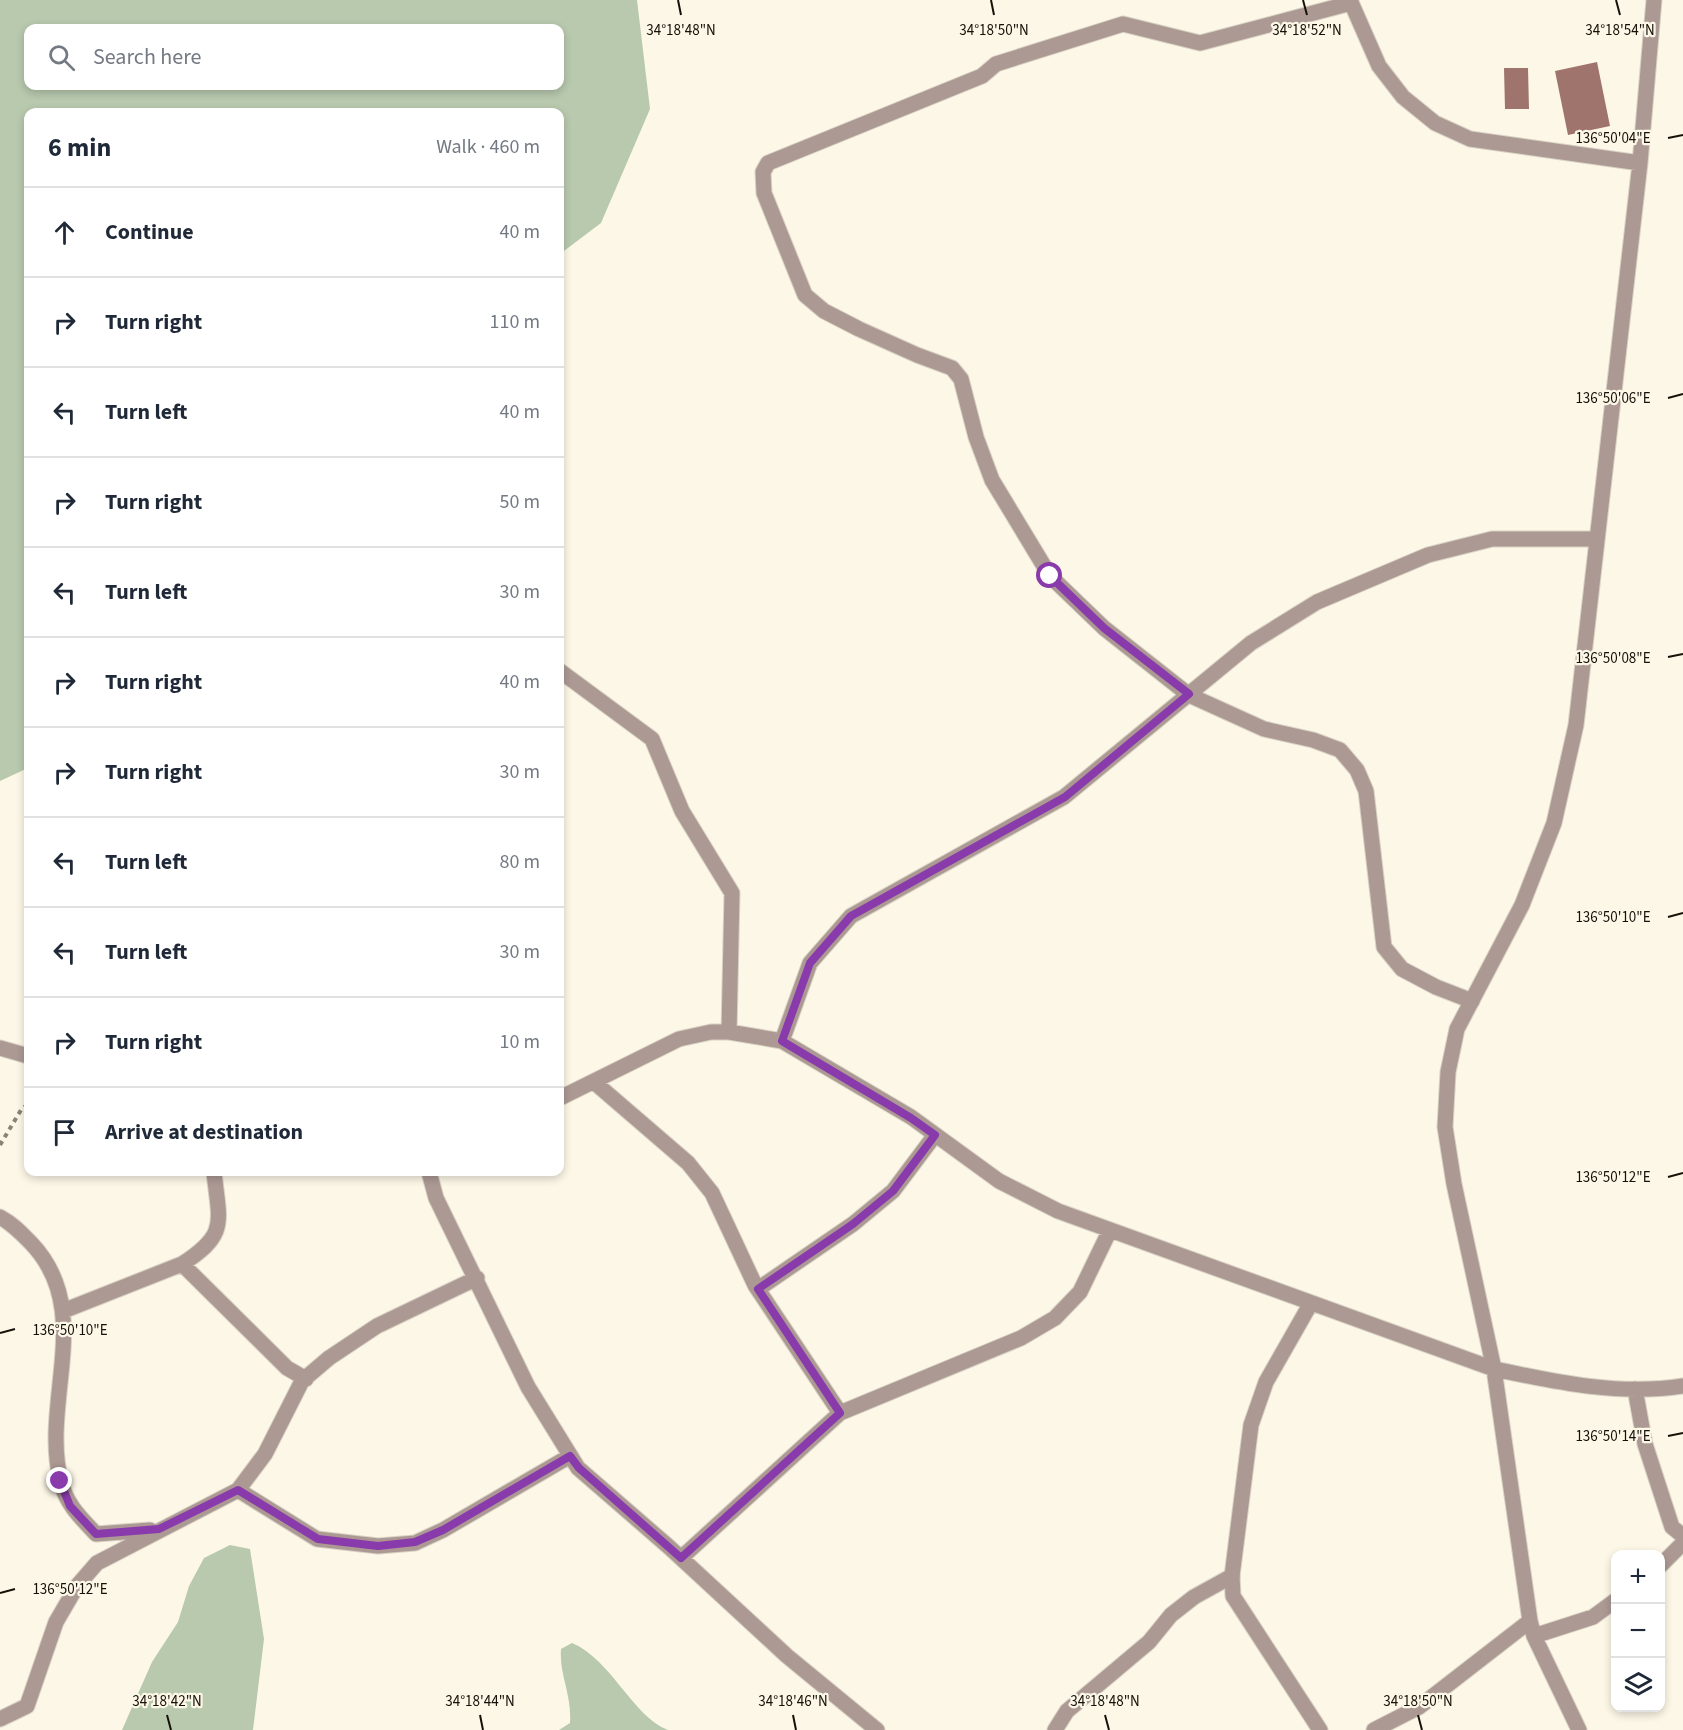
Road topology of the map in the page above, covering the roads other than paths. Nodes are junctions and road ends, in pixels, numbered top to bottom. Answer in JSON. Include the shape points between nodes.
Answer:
{"nodes":[{"id":1,"x":1654,"y":0,"type":"edge"},
{"id":2,"x":1350,"y":2,"type":"edge"},
{"id":3,"x":1640,"y":164,"type":"junction"},
{"id":4,"x":1597,"y":539,"type":"junction"},
{"id":5,"x":564,"y":674,"type":"edge"},
{"id":6,"x":1189,"y":694,"type":"junction"},
{"id":7,"x":1472,"y":1001,"type":"junction"},
{"id":8,"x":729,"y":1032,"type":"junction"},
{"id":9,"x":782,"y":1041,"type":"junction"},
{"id":10,"x":0,"y":1047,"type":"edge"},
{"id":11,"x":24,"y":1055,"type":"edge"},
{"id":12,"x":594,"y":1082,"type":"junction"},
{"id":13,"x":564,"y":1091,"type":"edge"},
{"id":14,"x":935,"y":1135,"type":"junction"},
{"id":15,"x":214,"y":1176,"type":"edge"},
{"id":16,"x":430,"y":1176,"type":"edge"},
{"id":17,"x":0,"y":1217,"type":"edge"},
{"id":18,"x":1110,"y":1230,"type":"junction"},
{"id":19,"x":182,"y":1264,"type":"junction"},
{"id":20,"x":477,"y":1278,"type":"junction"},
{"id":21,"x":758,"y":1289,"type":"junction"},
{"id":22,"x":1311,"y":1303,"type":"junction"},
{"id":23,"x":63,"y":1311,"type":"junction"},
{"id":24,"x":1494,"y":1369,"type":"junction"},
{"id":25,"x":306,"y":1379,"type":"junction"},
{"id":26,"x":1683,"y":1386,"type":"edge"},
{"id":27,"x":1635,"y":1389,"type":"junction"},
{"id":28,"x":840,"y":1413,"type":"junction"},
{"id":29,"x":570,"y":1456,"type":"junction"},
{"id":30,"x":238,"y":1490,"type":"junction"},
{"id":31,"x":159,"y":1529,"type":"junction"},
{"id":32,"x":1683,"y":1536,"type":"edge"},
{"id":33,"x":1683,"y":1544,"type":"edge"},
{"id":34,"x":681,"y":1558,"type":"junction"},
{"id":35,"x":1665,"y":1561,"type":"edge"},
{"id":36,"x":1232,"y":1576,"type":"junction"},
{"id":37,"x":1611,"y":1604,"type":"edge"},
{"id":38,"x":1530,"y":1621,"type":"junction"},
{"id":39,"x":1534,"y":1636,"type":"junction"},
{"id":40,"x":0,"y":1719,"type":"edge"},
{"id":41,"x":877,"y":1730,"type":"edge"},
{"id":42,"x":1055,"y":1730,"type":"edge"},
{"id":43,"x":1320,"y":1730,"type":"edge"},
{"id":44,"x":1374,"y":1730,"type":"edge"},
{"id":45,"x":1580,"y":1730,"type":"edge"}],
"edges":[{"from":1,"to":3,"type":"street"},
{"from":2,"to":3,"type":"street","via":[[1379,66],[1403,97],[1435,123],[1470,139]]},
{"from":2,"to":6,"type":"street","via":[[1200,43],[1123,24],[996,64],[982,76],[768,163],[763,172],[764,193],[805,295],[824,311],[859,329],[952,368],[961,379],[992,480],[1050,576],[1104,628]]},
{"from":3,"to":4,"type":"street"},
{"from":4,"to":6,"type":"street","via":[[1492,539],[1428,555],[1317,602],[1251,643]]},
{"from":4,"to":7,"type":"street","via":[[1576,724],[1554,823],[1522,905]]},
{"from":5,"to":8,"type":"street","via":[[652,740],[682,811],[732,892]]},
{"from":6,"to":7,"type":"street","via":[[1264,729],[1340,750],[1357,770],[1366,791],[1384,947],[1402,969]]},
{"from":6,"to":9,"type":"street","via":[[1065,797],[851,916],[810,963]]},
{"from":7,"to":24,"type":"street","via":[[1454,1040],[1445,1127]]},
{"from":8,"to":9,"type":"street"},
{"from":8,"to":12,"type":"street","via":[[679,1039]]},
{"from":9,"to":14,"type":"street"},
{"from":10,"to":11,"type":"street"},
{"from":12,"to":13,"type":"street"},
{"from":12,"to":21,"type":"street","via":[[694,1170],[712,1193]]},
{"from":14,"to":18,"type":"street","via":[[999,1181],[1058,1211]]},
{"from":14,"to":21,"type":"street","via":[[893,1191],[853,1224]]},
{"from":15,"to":19,"type":"street","via":[[217,1235],[204,1250]]},
{"from":16,"to":20,"type":"street","via":[[436,1198]]},
{"from":17,"to":23,"type":"street","via":[[12,1223],[39,1252],[56,1279]]},
{"from":18,"to":22,"type":"street"},
{"from":18,"to":28,"type":"street","via":[[1080,1292],[1055,1318],[1021,1338]]},
{"from":19,"to":23,"type":"street"},
{"from":19,"to":25,"type":"street","via":[[287,1368]]},
{"from":20,"to":25,"type":"street","via":[[377,1326],[329,1358]]},
{"from":20,"to":29,"type":"street","via":[[528,1387]]},
{"from":21,"to":28,"type":"street"},
{"from":22,"to":24,"type":"street"},
{"from":22,"to":36,"type":"street","via":[[1266,1382],[1251,1425]]},
{"from":23,"to":31,"type":"street","via":[[65,1350],[57,1431],[60,1481],[70,1506],[96,1534]]},
{"from":24,"to":27,"type":"street","via":[[1564,1384]]},
{"from":24,"to":38,"type":"street"},
{"from":25,"to":30,"type":"street","via":[[282,1416],[265,1454]]},
{"from":26,"to":27,"type":"street"},
{"from":27,"to":32,"type":"street","via":[[1645,1444],[1672,1527]]},
{"from":28,"to":34,"type":"street"},
{"from":29,"to":30,"type":"street","via":[[443,1530],[415,1542],[378,1546],[318,1539]]},
{"from":29,"to":34,"type":"street"},
{"from":30,"to":31,"type":"street"},
{"from":31,"to":40,"type":"street","via":[[97,1563],[77,1586],[56,1622],[27,1706]]},
{"from":33,"to":35,"type":"street"},
{"from":34,"to":41,"type":"street","via":[[787,1656]]},
{"from":36,"to":42,"type":"street","via":[[1171,1615],[1133,1656],[1066,1711]]},
{"from":36,"to":43,"type":"street","via":[[1233,1596]]},
{"from":37,"to":39,"type":"street","via":[[1593,1617]]},
{"from":38,"to":39,"type":"street"},
{"from":38,"to":44,"type":"street","via":[[1419,1707]]},
{"from":39,"to":45,"type":"street"}]}
